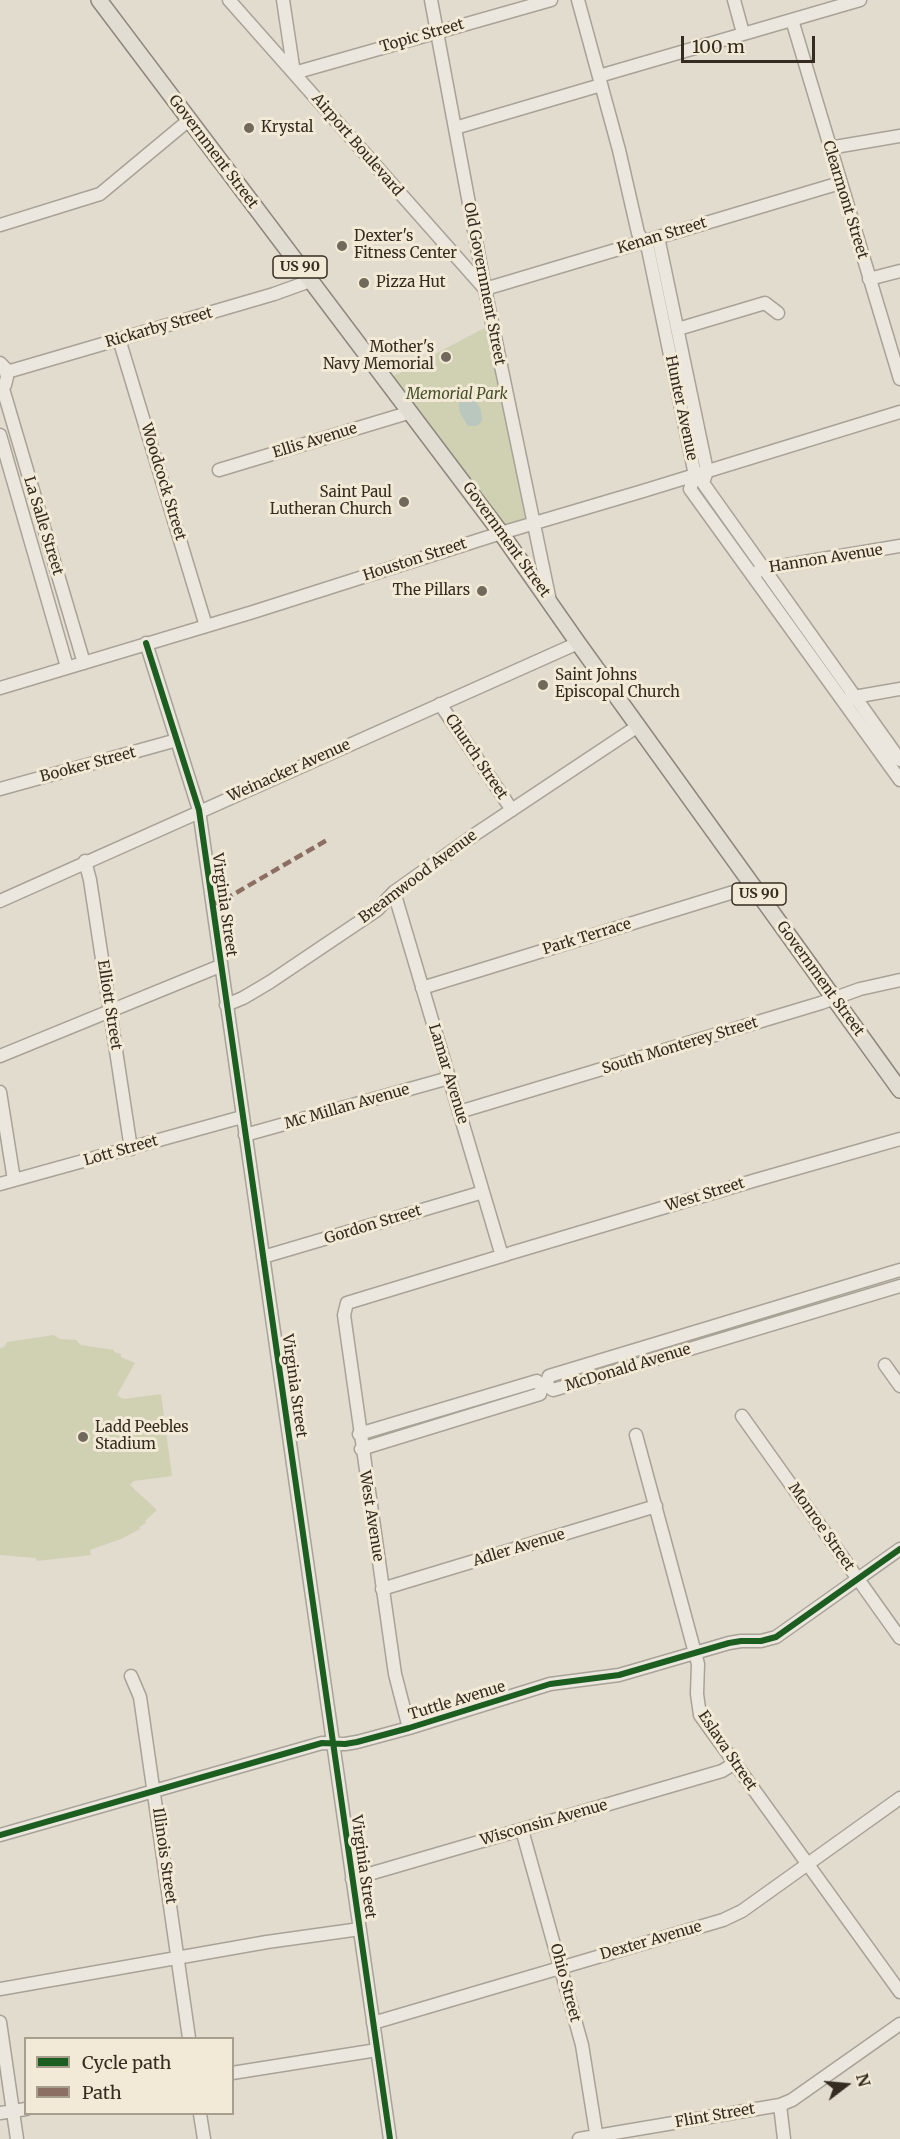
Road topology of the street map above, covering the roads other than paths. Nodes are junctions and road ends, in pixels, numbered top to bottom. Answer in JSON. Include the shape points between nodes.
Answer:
{"nodes":[{"id":1,"x":99,"y":0,"type":"edge"},
{"id":2,"x":229,"y":0,"type":"edge"},
{"id":3,"x":283,"y":0,"type":"edge"},
{"id":4,"x":431,"y":0,"type":"edge"},
{"id":5,"x":551,"y":0,"type":"edge"},
{"id":6,"x":578,"y":0,"type":"edge"},
{"id":7,"x":734,"y":0,"type":"edge"},
{"id":8,"x":860,"y":0,"type":"edge"},
{"id":9,"x":792,"y":20,"type":"junction"},
{"id":10,"x":436,"y":31,"type":"junction"},
{"id":11,"x":744,"y":33,"type":"junction"},
{"id":12,"x":294,"y":73,"type":"junction"},
{"id":13,"x":600,"y":81,"type":"junction"},
{"id":14,"x":189,"y":120,"type":"junction"},
{"id":15,"x":455,"y":128,"type":"junction"},
{"id":16,"x":900,"y":136,"type":"edge"},
{"id":17,"x":829,"y":148,"type":"junction"},
{"id":18,"x":840,"y":183,"type":"junction"},
{"id":19,"x":0,"y":225,"type":"edge"},
{"id":20,"x":658,"y":237,"type":"junction"},
{"id":21,"x":643,"y":242,"type":"junction"},
{"id":22,"x":900,"y":271,"type":"edge"},
{"id":23,"x":869,"y":279,"type":"junction"},
{"id":24,"x":310,"y":281,"type":"junction"},
{"id":25,"x":485,"y":289,"type":"junction"},
{"id":26,"x":778,"y":313,"type":"dead end"},
{"id":27,"x":678,"y":329,"type":"junction"},
{"id":28,"x":119,"y":339,"type":"junction"},
{"id":29,"x":3,"y":368,"type":"edge"},
{"id":30,"x":900,"y":379,"type":"edge"},
{"id":31,"x":1,"y":390,"type":"edge"},
{"id":32,"x":411,"y":412,"type":"junction"},
{"id":33,"x":900,"y":412,"type":"edge"},
{"id":34,"x":0,"y":435,"type":"edge"},
{"id":35,"x":219,"y":470,"type":"dead end"},
{"id":36,"x":701,"y":473,"type":"junction"},
{"id":37,"x":39,"y":510,"type":"junction"},
{"id":38,"x":23,"y":515,"type":"junction"},
{"id":39,"x":534,"y":524,"type":"junction"},
{"id":40,"x":501,"y":532,"type":"junction"},
{"id":41,"x":900,"y":546,"type":"edge"},
{"id":42,"x":758,"y":571,"type":"junction"},
{"id":43,"x":550,"y":602,"type":"junction"},
{"id":44,"x":206,"y":626,"type":"junction"},
{"id":45,"x":578,"y":642,"type":"junction"},
{"id":46,"x":146,"y":643,"type":"junction"},
{"id":47,"x":84,"y":663,"type":"junction"},
{"id":48,"x":68,"y":668,"type":"junction"},
{"id":49,"x":0,"y":688,"type":"edge"},
{"id":50,"x":900,"y":689,"type":"edge"},
{"id":51,"x":850,"y":699,"type":"junction"},
{"id":52,"x":440,"y":704,"type":"junction"},
{"id":53,"x":638,"y":726,"type":"junction"},
{"id":54,"x":177,"y":740,"type":"junction"},
{"id":55,"x":900,"y":760,"type":"edge"},
{"id":56,"x":900,"y":780,"type":"edge"},
{"id":57,"x":0,"y":789,"type":"edge"},
{"id":58,"x":199,"y":810,"type":"junction"},
{"id":59,"x":512,"y":810,"type":"junction"},
{"id":60,"x":85,"y":861,"type":"junction"},
{"id":61,"x":753,"y":886,"type":"junction"},
{"id":62,"x":394,"y":892,"type":"junction"},
{"id":63,"x":0,"y":901,"type":"edge"},
{"id":64,"x":220,"y":966,"type":"junction"},
{"id":65,"x":900,"y":980,"type":"edge"},
{"id":66,"x":422,"y":988,"type":"junction"},
{"id":67,"x":833,"y":998,"type":"junction"},
{"id":68,"x":226,"y":1005,"type":"junction"},
{"id":69,"x":110,"y":1010,"type":"junction"},
{"id":70,"x":0,"y":1056,"type":"edge"},
{"id":71,"x":449,"y":1078,"type":"junction"},
{"id":72,"x":900,"y":1090,"type":"edge"},
{"id":73,"x":0,"y":1092,"type":"edge"},
{"id":74,"x":459,"y":1112,"type":"junction"},
{"id":75,"x":243,"y":1117,"type":"junction"},
{"id":76,"x":245,"y":1135,"type":"junction"},
{"id":77,"x":900,"y":1139,"type":"edge"},
{"id":78,"x":131,"y":1149,"type":"junction"},
{"id":79,"x":14,"y":1180,"type":"junction"},
{"id":80,"x":0,"y":1184,"type":"edge"},
{"id":81,"x":483,"y":1192,"type":"junction"},
{"id":82,"x":507,"y":1255,"type":"junction"},
{"id":83,"x":263,"y":1257,"type":"junction"},
{"id":84,"x":900,"y":1270,"type":"edge"},
{"id":85,"x":900,"y":1286,"type":"edge"},
{"id":86,"x":347,"y":1303,"type":"joint"},
{"id":87,"x":885,"y":1365,"type":"dead end"},
{"id":88,"x":900,"y":1386,"type":"edge"},
{"id":89,"x":742,"y":1416,"type":"dead end"},
{"id":90,"x":359,"y":1434,"type":"junction"},
{"id":91,"x":636,"y":1435,"type":"dead end"},
{"id":92,"x":361,"y":1449,"type":"junction"},
{"id":93,"x":656,"y":1506,"type":"junction"},
{"id":94,"x":900,"y":1549,"type":"edge"},
{"id":95,"x":858,"y":1579,"type":"junction"},
{"id":96,"x":382,"y":1589,"type":"junction"},
{"id":97,"x":900,"y":1638,"type":"edge"},
{"id":98,"x":695,"y":1652,"type":"junction"},
{"id":99,"x":131,"y":1676,"type":"dead end"},
{"id":100,"x":409,"y":1728,"type":"junction"},
{"id":101,"x":334,"y":1744,"type":"junction"},
{"id":102,"x":735,"y":1763,"type":"junction"},
{"id":103,"x":154,"y":1790,"type":"junction"},
{"id":104,"x":900,"y":1798,"type":"edge"},
{"id":105,"x":522,"y":1830,"type":"junction"},
{"id":106,"x":0,"y":1835,"type":"edge"},
{"id":107,"x":807,"y":1864,"type":"junction"},
{"id":108,"x":352,"y":1879,"type":"junction"},
{"id":109,"x":360,"y":1929,"type":"junction"},
{"id":110,"x":178,"y":1958,"type":"junction"},
{"id":111,"x":561,"y":1967,"type":"junction"},
{"id":112,"x":0,"y":1989,"type":"edge"},
{"id":113,"x":900,"y":1992,"type":"edge"},
{"id":114,"x":0,"y":2022,"type":"edge"},
{"id":115,"x":373,"y":2024,"type":"junction"},
{"id":116,"x":900,"y":2024,"type":"edge"},
{"id":117,"x":189,"y":2037,"type":"edge"},
{"id":118,"x":377,"y":2049,"type":"junction"},
{"id":119,"x":234,"y":2073,"type":"edge"},
{"id":120,"x":780,"y":2105,"type":"junction"},
{"id":121,"x":24,"y":2109,"type":"edge"},
{"id":122,"x":6,"y":2112,"type":"edge"},
{"id":123,"x":200,"y":2115,"type":"edge"},
{"id":124,"x":597,"y":2138,"type":"edge"},
{"id":125,"x":17,"y":2139,"type":"edge"},
{"id":126,"x":204,"y":2139,"type":"edge"},
{"id":127,"x":390,"y":2139,"type":"edge"},
{"id":128,"x":579,"y":2139,"type":"edge"},
{"id":129,"x":784,"y":2139,"type":"edge"}],
"edges":[{"from":1,"to":14,"type":"main road","name":"Government Street","number":"US 90"},
{"from":2,"to":12,"type":"street","name":"Airport Boulevard"},
{"from":3,"to":12,"type":"street"},
{"from":4,"to":10,"type":"street","name":"Old Government Street"},
{"from":5,"to":10,"type":"street","name":"Topic Street"},
{"from":6,"to":13,"type":"street","name":"Hunter Avenue"},
{"from":7,"to":11,"type":"street"},
{"from":8,"to":9,"type":"street"},
{"from":9,"to":11,"type":"street"},
{"from":9,"to":17,"type":"street","name":"Clearmont Street"},
{"from":10,"to":12,"type":"street","name":"Topic Street"},
{"from":10,"to":15,"type":"street","name":"Old Government Street"},
{"from":11,"to":13,"type":"street"},
{"from":12,"to":25,"type":"street","name":"Airport Boulevard"},
{"from":13,"to":15,"type":"street"},
{"from":13,"to":21,"type":"street","name":"Hunter Avenue"},
{"from":14,"to":19,"type":"street","via":[[100,194]]},
{"from":14,"to":24,"type":"main road","name":"Government Street","number":"US 90"},
{"from":15,"to":25,"type":"street","name":"Old Government Street"},
{"from":16,"to":17,"type":"street"},
{"from":17,"to":18,"type":"street","name":"Clearmont Street"},
{"from":18,"to":20,"type":"street","name":"Kenan Street"},
{"from":18,"to":23,"type":"street","name":"Clearmont Street"},
{"from":20,"to":21,"type":"street","name":"Kenan Street"},
{"from":20,"to":27,"type":"street","name":"Hunter Avenue"},
{"from":21,"to":25,"type":"street","name":"Kenan Street"},
{"from":21,"to":36,"type":"street","name":"Hunter Avenue","via":[[648,249]]},
{"from":22,"to":23,"type":"street"},
{"from":23,"to":30,"type":"street","name":"Clearmont Street"},
{"from":24,"to":28,"type":"street","name":"Rickarby Street"},
{"from":24,"to":32,"type":"main road","name":"Government Street","number":"US 90"},
{"from":25,"to":39,"type":"street","name":"Old Government Street"},
{"from":26,"to":27,"type":"street","via":[[765,303]]},
{"from":27,"to":36,"type":"street","name":"Hunter Avenue"},
{"from":28,"to":29,"type":"street","name":"Rickarby Street"},
{"from":28,"to":44,"type":"street","name":"Woodcock Street"},
{"from":29,"to":31,"type":"street","via":[[7,381]]},
{"from":31,"to":37,"type":"street","name":"La Salle Street"},
{"from":32,"to":35,"type":"street","name":"Ellis Avenue"},
{"from":32,"to":40,"type":"main road","name":"Government Street","number":"US 90"},
{"from":33,"to":36,"type":"street","name":"Houston Street"},
{"from":34,"to":38,"type":"street","name":"La Salle Street"},
{"from":36,"to":39,"type":"street","name":"Houston Street"},
{"from":36,"to":42,"type":"street","name":"Hunter Avenue","via":[[703,483]]},
{"from":37,"to":38,"type":"street"},
{"from":37,"to":47,"type":"street","name":"La Salle Street"},
{"from":38,"to":48,"type":"street","name":"La Salle Street"},
{"from":39,"to":40,"type":"street","name":"Houston Street"},
{"from":39,"to":43,"type":"street","name":"Old Government Street"},
{"from":40,"to":43,"type":"main road","name":"Government Street","number":"US 90"},
{"from":40,"to":44,"type":"street","name":"Houston Street"},
{"from":41,"to":42,"type":"street","name":"Hannon Avenue"},
{"from":42,"to":51,"type":"street","name":"Hunter Avenue"},
{"from":43,"to":45,"type":"main road","name":"Government Street","number":"US 90"},
{"from":44,"to":46,"type":"street","name":"Houston Street"},
{"from":45,"to":52,"type":"street","name":"Weinacker Avenue"},
{"from":45,"to":53,"type":"main road","name":"Government Street","number":"US 90"},
{"from":46,"to":47,"type":"street","name":"Houston Street"},
{"from":46,"to":54,"type":"street","name":"Virginia Street"},
{"from":47,"to":48,"type":"street","name":"Houston Street"},
{"from":48,"to":49,"type":"street","name":"Houston Street"},
{"from":50,"to":51,"type":"street"},
{"from":51,"to":55,"type":"street","name":"Hunter Avenue"},
{"from":51,"to":56,"type":"street","name":"Hunter Avenue"},
{"from":52,"to":58,"type":"street","name":"Weinacker Avenue"},
{"from":52,"to":59,"type":"street","name":"Church Street"},
{"from":53,"to":59,"type":"street","name":"Breamwood Avenue"},
{"from":53,"to":61,"type":"main road","name":"Government Street","number":"US 90"},
{"from":54,"to":57,"type":"street","name":"Booker Street"},
{"from":54,"to":58,"type":"street","name":"Virginia Street"},
{"from":58,"to":60,"type":"street","name":"Weinacker Avenue"},
{"from":58,"to":64,"type":"street","name":"Virginia Street"},
{"from":59,"to":62,"type":"street","name":"Breamwood Avenue"},
{"from":60,"to":63,"type":"street","name":"Weinacker Avenue"},
{"from":60,"to":69,"type":"street","name":"Elliott Street"},
{"from":61,"to":66,"type":"street","name":"Park Terrace"},
{"from":61,"to":67,"type":"main road","name":"Government Street","number":"US 90"},
{"from":62,"to":66,"type":"street","name":"Lamar Avenue"},
{"from":62,"to":68,"type":"street","name":"Breamwood Avenue","via":[[368,917],[270,982]]},
{"from":64,"to":68,"type":"street","name":"Virginia Street"},
{"from":64,"to":69,"type":"street"},
{"from":65,"to":67,"type":"street","name":"South Monterey Street"},
{"from":66,"to":71,"type":"street","name":"Lamar Avenue"},
{"from":67,"to":72,"type":"main road","name":"Government Street","number":"US 90"},
{"from":67,"to":74,"type":"street","name":"South Monterey Street"},
{"from":68,"to":75,"type":"street","name":"Virginia Street"},
{"from":69,"to":70,"type":"street"},
{"from":69,"to":78,"type":"street","name":"Elliott Street"},
{"from":71,"to":74,"type":"street","name":"Lamar Avenue"},
{"from":71,"to":76,"type":"street","name":"Mc Millan Avenue"},
{"from":73,"to":79,"type":"street"},
{"from":74,"to":81,"type":"street","name":"Lamar Avenue"},
{"from":75,"to":76,"type":"street","name":"Virginia Street"},
{"from":75,"to":78,"type":"street","name":"Lott Street"},
{"from":76,"to":83,"type":"street","name":"Virginia Street"},
{"from":77,"to":82,"type":"street","name":"West Street"},
{"from":78,"to":79,"type":"street","name":"Lott Street"},
{"from":79,"to":80,"type":"street","name":"Lott Street"},
{"from":81,"to":82,"type":"street","name":"Lamar Avenue"},
{"from":81,"to":83,"type":"street","name":"Gordon Street"},
{"from":82,"to":86,"type":"street","name":"West Street"},
{"from":83,"to":101,"type":"street","name":"Virginia Street"},
{"from":84,"to":85,"type":"street","name":"McDonald Avenue","via":[[549,1376],[546,1385],[553,1390]]},
{"from":86,"to":90,"type":"street","name":"West Avenue","via":[[344,1315]]},
{"from":87,"to":88,"type":"street"},
{"from":89,"to":95,"type":"street","name":"Monroe Street"},
{"from":90,"to":92,"type":"street","name":"West Avenue"},
{"from":90,"to":92,"type":"street","name":"McDonald Avenue","via":[[537,1381],[542,1386],[540,1395]]},
{"from":91,"to":93,"type":"street","name":"Eslava Street"},
{"from":92,"to":96,"type":"street","name":"West Avenue"},
{"from":93,"to":96,"type":"street","name":"Adler Avenue"},
{"from":93,"to":98,"type":"street","name":"Eslava Street"},
{"from":94,"to":95,"type":"street","name":"Tuttle Avenue"},
{"from":95,"to":97,"type":"street","name":"Monroe Street"},
{"from":95,"to":98,"type":"street","name":"Tuttle Avenue","via":[[776,1637]]},
{"from":96,"to":100,"type":"street","name":"West Avenue","via":[[395,1674]]},
{"from":98,"to":100,"type":"street","name":"Tuttle Avenue","via":[[619,1675],[550,1684]]},
{"from":98,"to":102,"type":"street","name":"Eslava Street","via":[[700,1715]]},
{"from":99,"to":103,"type":"street","name":"Illinois Street","via":[[140,1697]]},
{"from":100,"to":101,"type":"street","name":"Tuttle Avenue"},
{"from":101,"to":103,"type":"street","name":"Tuttle Avenue","via":[[321,1743]]},
{"from":101,"to":108,"type":"street","name":"Virginia Street"},
{"from":102,"to":105,"type":"street","name":"Wisconsin Avenue","via":[[722,1771]]},
{"from":102,"to":107,"type":"street","name":"Eslava Street"},
{"from":103,"to":106,"type":"street","name":"Tuttle Avenue"},
{"from":103,"to":110,"type":"street","name":"Illinois Street"},
{"from":104,"to":107,"type":"street","name":"Dexter Avenue"},
{"from":105,"to":108,"type":"street","name":"Wisconsin Avenue"},
{"from":105,"to":111,"type":"street","name":"Ohio Street"},
{"from":107,"to":111,"type":"street","name":"Dexter Avenue","via":[[735,1915]]},
{"from":107,"to":113,"type":"street","name":"Eslava Street"},
{"from":108,"to":109,"type":"street","name":"Virginia Street"},
{"from":109,"to":110,"type":"street"},
{"from":109,"to":115,"type":"street","name":"Virginia Street"},
{"from":110,"to":112,"type":"street"},
{"from":110,"to":117,"type":"street","name":"Illinois Street"},
{"from":111,"to":115,"type":"street","name":"Dexter Avenue"},
{"from":111,"to":124,"type":"street","name":"Ohio Street","via":[[582,2045]]},
{"from":114,"to":122,"type":"street"},
{"from":115,"to":118,"type":"street","name":"Virginia Street"},
{"from":116,"to":120,"type":"street"},
{"from":118,"to":119,"type":"street"},
{"from":118,"to":127,"type":"street","name":"Virginia Street"},
{"from":120,"to":124,"type":"street","name":"Flint Street"},
{"from":120,"to":129,"type":"street"},
{"from":121,"to":122,"type":"street"},
{"from":122,"to":125,"type":"street"},
{"from":123,"to":126,"type":"street"},
{"from":124,"to":128,"type":"street","name":"Flint Street"}]}
